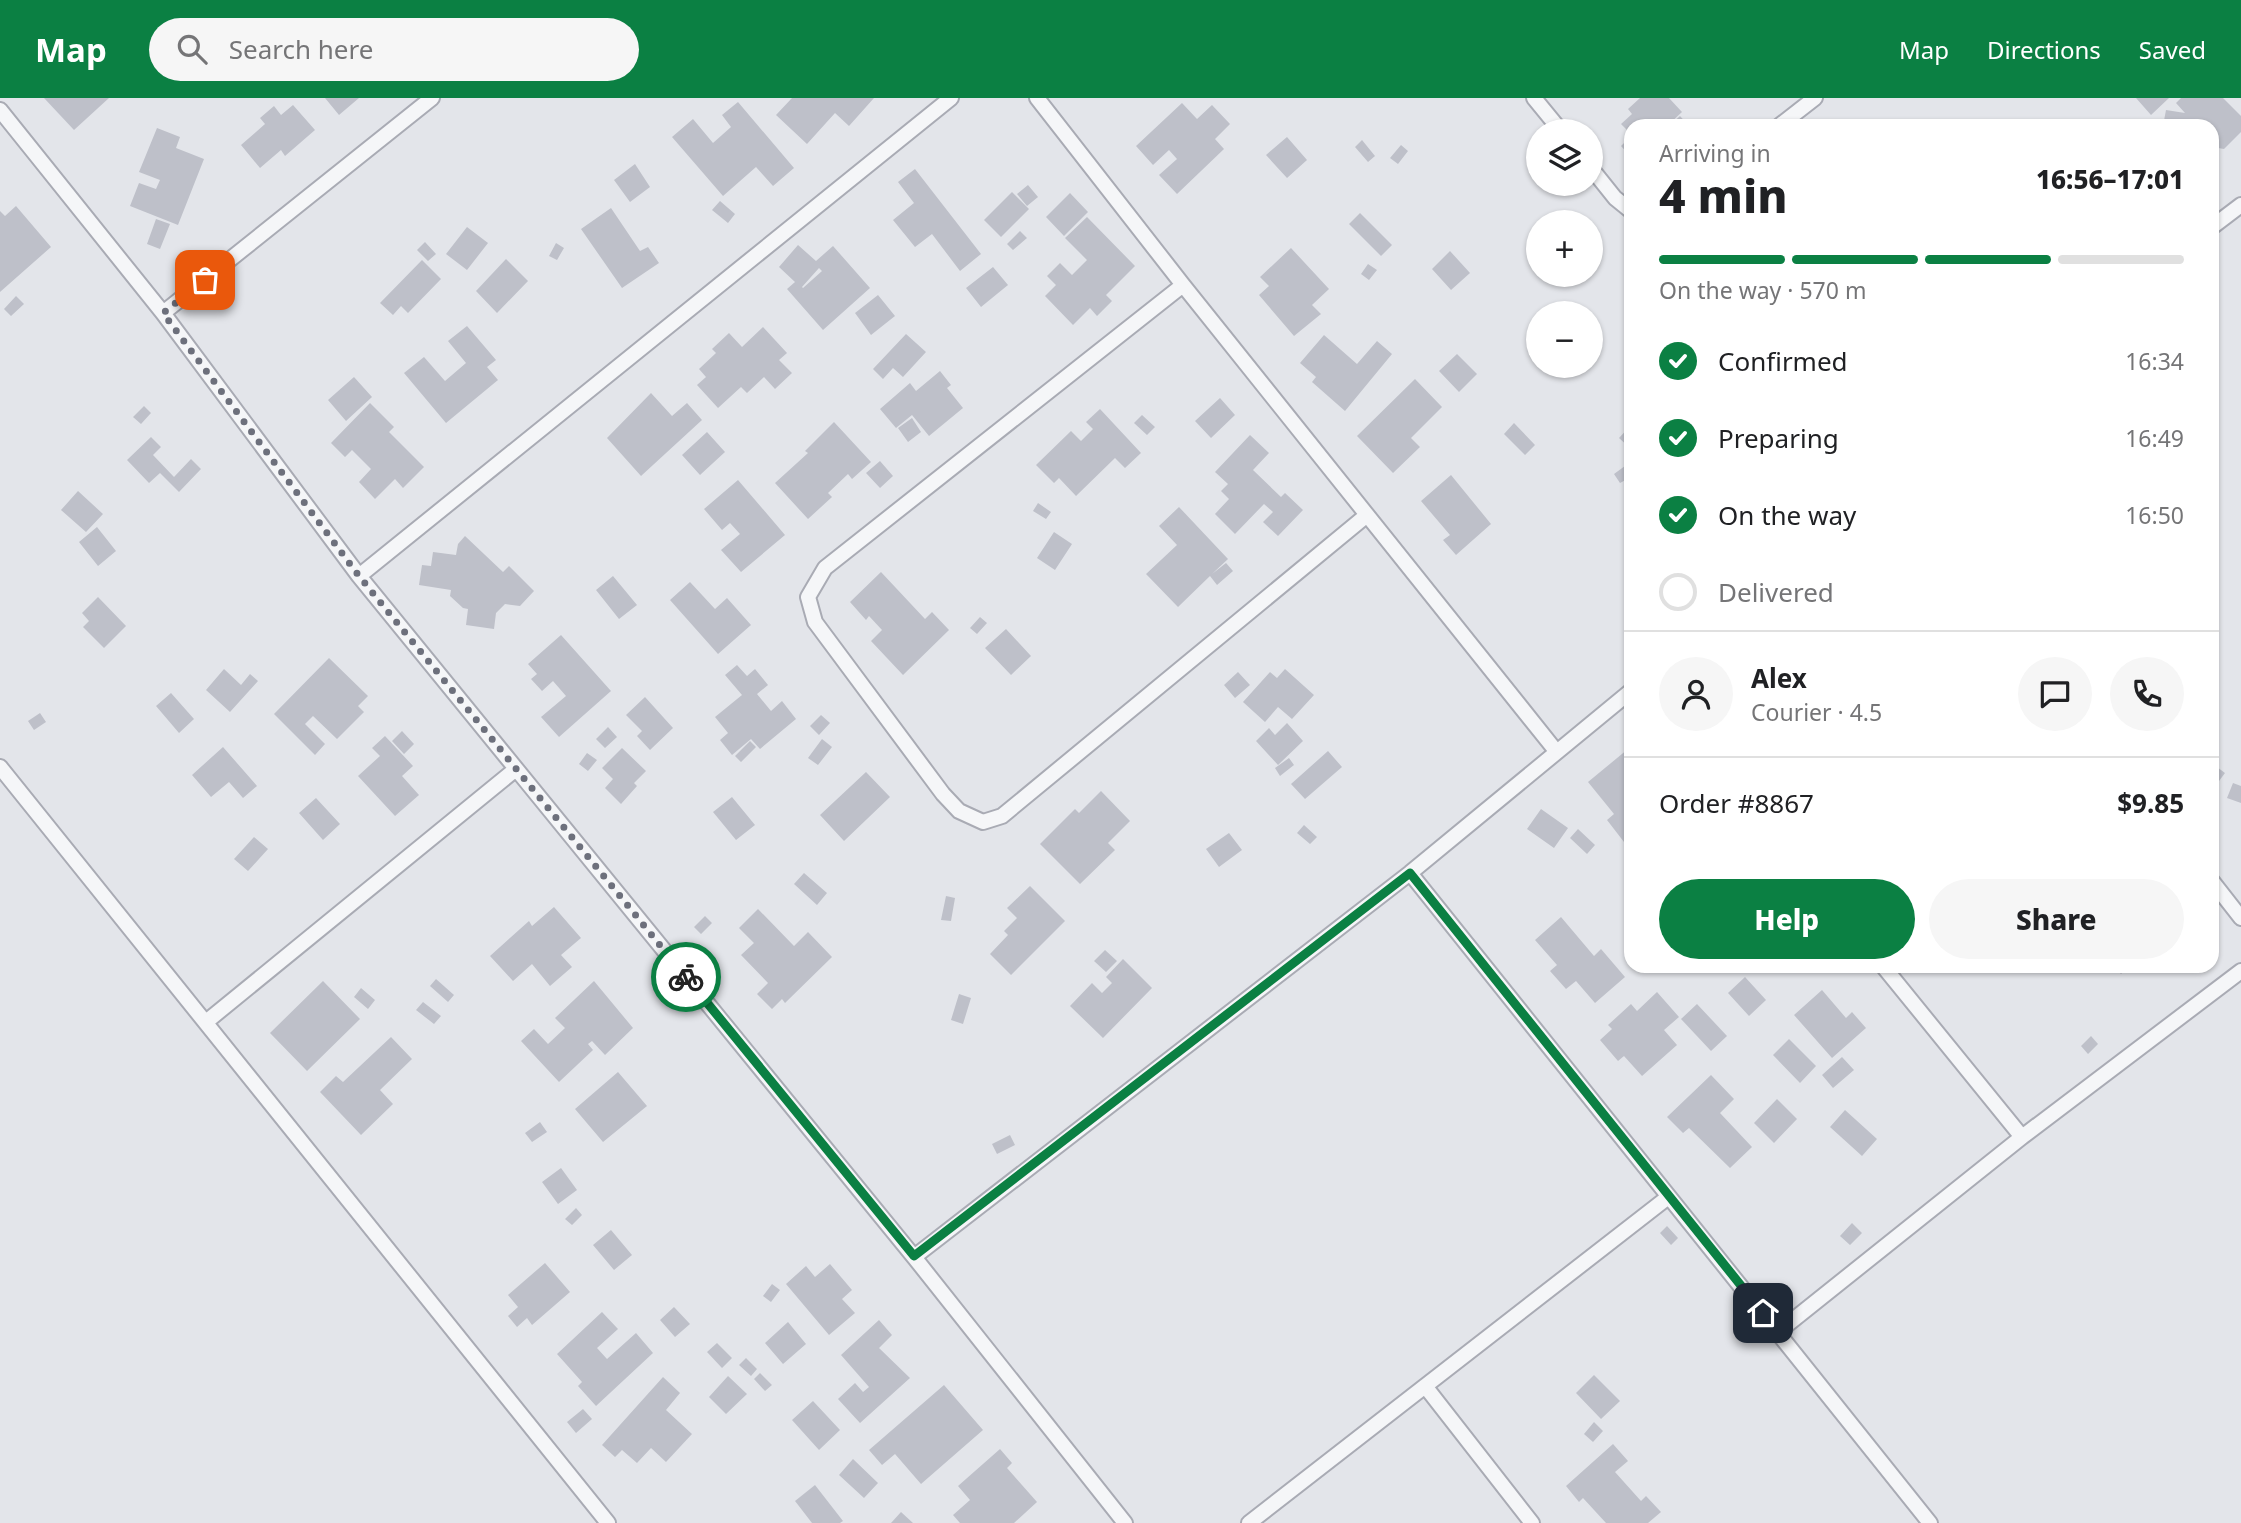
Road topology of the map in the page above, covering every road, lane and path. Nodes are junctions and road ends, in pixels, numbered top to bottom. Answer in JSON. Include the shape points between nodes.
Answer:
{"nodes":[{"id":1,"x":432,"y":98,"type":"edge"},
{"id":2,"x":951,"y":98,"type":"edge"},
{"id":3,"x":1037,"y":98,"type":"edge"},
{"id":4,"x":1534,"y":98,"type":"edge"},
{"id":5,"x":1815,"y":98,"type":"edge"},
{"id":6,"x":0,"y":110,"type":"edge"},
{"id":7,"x":1551,"y":119,"type":"edge"},
{"id":8,"x":1788,"y":119,"type":"edge"},
{"id":9,"x":1603,"y":183,"type":"edge"},
{"id":10,"x":1624,"y":205,"type":"edge"},
{"id":11,"x":2241,"y":205,"type":"edge"},
{"id":12,"x":2219,"y":222,"type":"edge"},
{"id":13,"x":1182,"y":285,"type":"junction"},
{"id":14,"x":163,"y":313,"type":"junction"},
{"id":15,"x":1367,"y":515,"type":"junction"},
{"id":16,"x":359,"y":576,"type":"junction"},
{"id":17,"x":1624,"y":697,"type":"edge"},
{"id":18,"x":1556,"y":751,"type":"junction"},
{"id":19,"x":0,"y":767,"type":"edge"},
{"id":20,"x":516,"y":769,"type":"junction"},
{"id":21,"x":1410,"y":873,"type":"junction"},
{"id":22,"x":2219,"y":890,"type":"edge"},
{"id":23,"x":2241,"y":918,"type":"edge"},
{"id":24,"x":2241,"y":971,"type":"edge"},
{"id":25,"x":1889,"y":973,"type":"edge"},
{"id":26,"x":206,"y":1023,"type":"junction"},
{"id":27,"x":2022,"y":1137,"type":"junction"},
{"id":28,"x":1668,"y":1198,"type":"junction"},
{"id":29,"x":914,"y":1256,"type":"junction"},
{"id":30,"x":1778,"y":1332,"type":"junction"},
{"id":31,"x":1425,"y":1386,"type":"junction"},
{"id":32,"x":608,"y":1523,"type":"edge"},
{"id":33,"x":1125,"y":1523,"type":"edge"},
{"id":34,"x":1249,"y":1523,"type":"edge"},
{"id":35,"x":1532,"y":1523,"type":"edge"},
{"id":36,"x":1930,"y":1523,"type":"edge"}],
"edges":[{"from":1,"to":14,"type":"street"},
{"from":2,"to":16,"type":"street"},
{"from":3,"to":13,"type":"street"},
{"from":4,"to":7,"type":"street"},
{"from":5,"to":8,"type":"street"},
{"from":6,"to":14,"type":"street"},
{"from":9,"to":10,"type":"street"},
{"from":11,"to":12,"type":"street"},
{"from":13,"to":15,"type":"street"},
{"from":13,"to":15,"type":"street","via":[[825,568],[808,597],[815,622],[943,794],[960,811],[983,822],[1002,816]]},
{"from":14,"to":16,"type":"street"},
{"from":15,"to":18,"type":"street"},
{"from":16,"to":20,"type":"street"},
{"from":17,"to":18,"type":"street"},
{"from":18,"to":21,"type":"street"},
{"from":19,"to":26,"type":"street"},
{"from":20,"to":26,"type":"street"},
{"from":20,"to":29,"type":"street"},
{"from":21,"to":28,"type":"street"},
{"from":21,"to":29,"type":"street"},
{"from":22,"to":23,"type":"street"},
{"from":24,"to":27,"type":"street"},
{"from":25,"to":27,"type":"street"},
{"from":26,"to":32,"type":"street"},
{"from":27,"to":30,"type":"street"},
{"from":28,"to":30,"type":"street"},
{"from":28,"to":31,"type":"street"},
{"from":29,"to":33,"type":"street"},
{"from":30,"to":36,"type":"street"},
{"from":31,"to":34,"type":"street"},
{"from":31,"to":35,"type":"street"}]}
